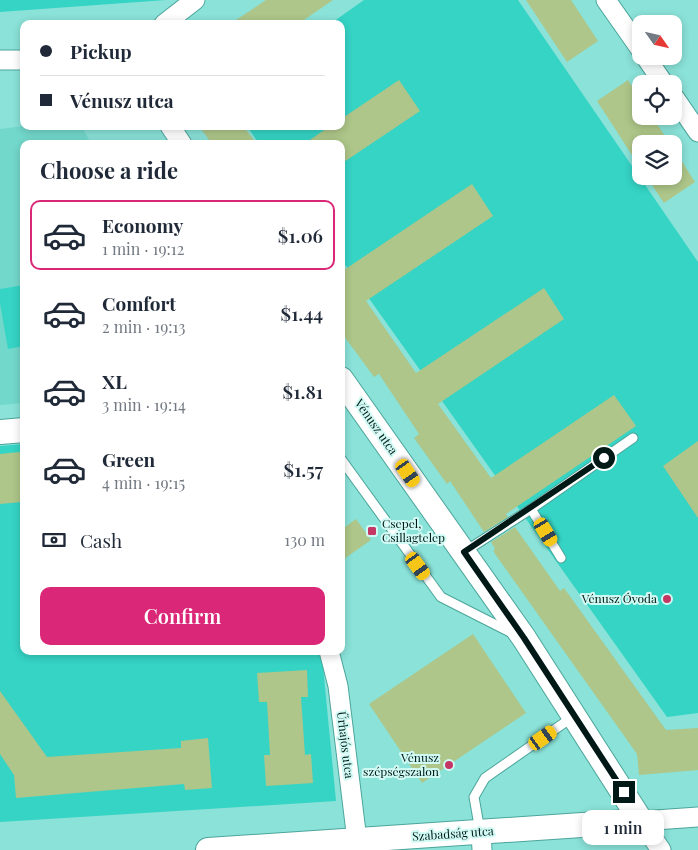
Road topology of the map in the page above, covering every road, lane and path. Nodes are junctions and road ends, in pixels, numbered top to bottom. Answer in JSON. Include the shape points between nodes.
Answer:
{"nodes":[{"id":1,"x":195,"y":0,"type":"edge"},
{"id":2,"x":606,"y":0,"type":"edge"},
{"id":3,"x":169,"y":20,"type":"edge"},
{"id":4,"x":632,"y":37,"type":"edge"},
{"id":5,"x":0,"y":60,"type":"edge"},
{"id":6,"x":20,"y":60,"type":"edge"},
{"id":7,"x":682,"y":109,"type":"edge"},
{"id":8,"x":698,"y":132,"type":"edge"},
{"id":9,"x":345,"y":384,"type":"edge"},
{"id":10,"x":20,"y":430,"type":"edge"},
{"id":11,"x":0,"y":432,"type":"edge"},
{"id":12,"x":634,"y":438,"type":"dead end"},
{"id":13,"x":345,"y":465,"type":"edge"},
{"id":14,"x":531,"y":509,"type":"junction"},
{"id":15,"x":464,"y":552,"type":"junction"},
{"id":16,"x":561,"y":558,"type":"dead end"},
{"id":17,"x":524,"y":638,"type":"junction"},
{"id":18,"x":330,"y":655,"type":"edge"},
{"id":19,"x":574,"y":716,"type":"junction"},
{"id":20,"x":698,"y":817,"type":"edge"},
{"id":21,"x":641,"y":821,"type":"junction"},
{"id":22,"x":357,"y":840,"type":"junction"},
{"id":23,"x":481,"y":841,"type":"edge"},
{"id":24,"x":218,"y":850,"type":"edge"},
{"id":25,"x":661,"y":850,"type":"edge"}],
"edges":[{"from":1,"to":3,"type":"street"},
{"from":2,"to":4,"type":"street"},
{"from":5,"to":6,"type":"street"},
{"from":7,"to":8,"type":"street"},
{"from":9,"to":15,"type":"street","name":"Vénusz utca"},
{"from":10,"to":11,"type":"street"},
{"from":12,"to":14,"type":"lane"},
{"from":13,"to":17,"type":"lane","via":[[441,597]]},
{"from":14,"to":15,"type":"lane"},
{"from":14,"to":16,"type":"lane"},
{"from":15,"to":17,"type":"street","name":"Vénusz utca"},
{"from":17,"to":19,"type":"street","name":"Vénusz utca"},
{"from":18,"to":22,"type":"street","name":"Űrhajós utca","via":[[338,686]]},
{"from":19,"to":21,"type":"street","name":"Vénusz utca"},
{"from":19,"to":23,"type":"lane","via":[[485,778],[474,797]]},
{"from":20,"to":21,"type":"street","name":"Szabadság utca"},
{"from":21,"to":23,"type":"street","name":"Szabadság utca"},
{"from":21,"to":25,"type":"street","name":"Vénusz utca"},
{"from":22,"to":23,"type":"street","name":"Szabadság utca"},
{"from":22,"to":24,"type":"street","name":"Szabadság utca"}]}
